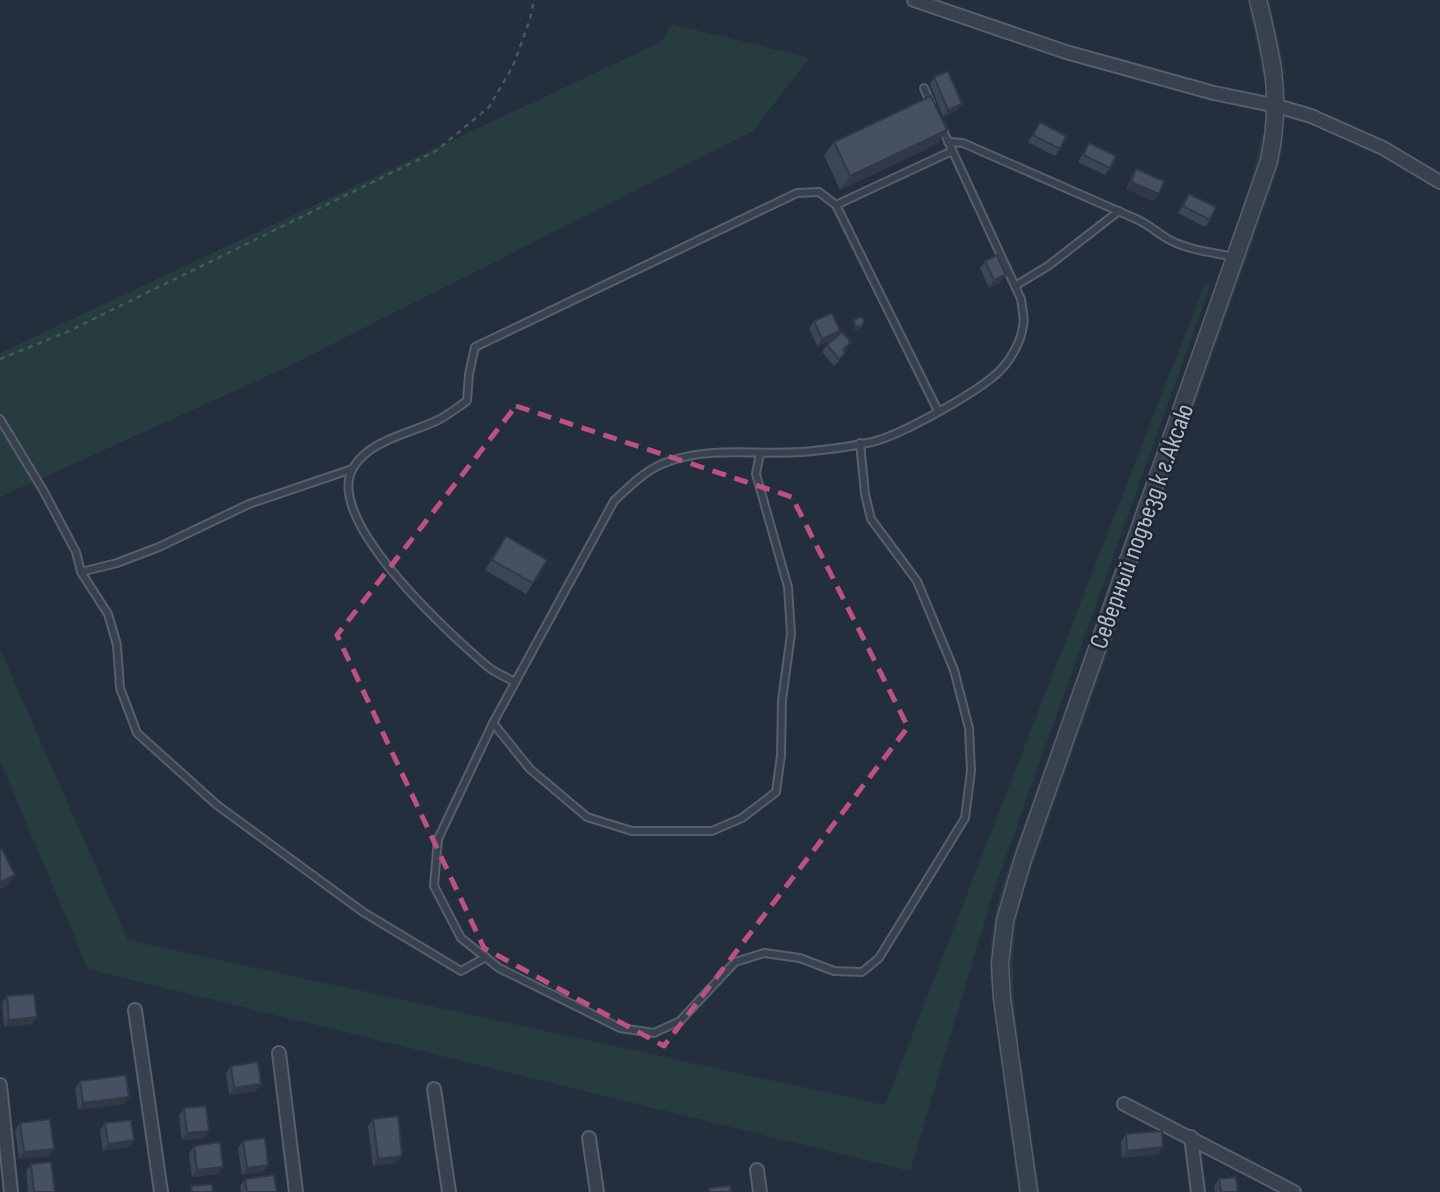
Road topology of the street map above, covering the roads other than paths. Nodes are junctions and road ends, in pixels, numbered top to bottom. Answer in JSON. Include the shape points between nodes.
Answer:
{"nodes":[{"id":1,"x":914,"y":0,"type":"edge"},
{"id":2,"x":1258,"y":0,"type":"edge"},
{"id":3,"x":924,"y":88,"type":"dead end"},
{"id":4,"x":1277,"y":106,"type":"junction"},
{"id":5,"x":934,"y":110,"type":"edge"},
{"id":6,"x":938,"y":120,"type":"edge"},
{"id":7,"x":948,"y":142,"type":"junction"},
{"id":8,"x":952,"y":151,"type":"junction"},
{"id":9,"x":1440,"y":183,"type":"edge"},
{"id":10,"x":836,"y":205,"type":"junction"},
{"id":11,"x":1119,"y":211,"type":"junction"},
{"id":12,"x":1236,"y":258,"type":"junction"},
{"id":13,"x":1015,"y":286,"type":"junction"},
{"id":14,"x":938,"y":411,"type":"junction"},
{"id":15,"x":0,"y":419,"type":"edge"},
{"id":16,"x":860,"y":443,"type":"junction"},
{"id":17,"x":760,"y":453,"type":"junction"},
{"id":18,"x":352,"y":469,"type":"junction"},
{"id":19,"x":81,"y":572,"type":"junction"},
{"id":20,"x":515,"y":682,"type":"junction"},
{"id":21,"x":493,"y":723,"type":"junction"},
{"id":22,"x":486,"y":957,"type":"junction"},
{"id":23,"x":135,"y":1010,"type":"dead end"},
{"id":24,"x":279,"y":1053,"type":"dead end"},
{"id":25,"x":0,"y":1085,"type":"edge"},
{"id":26,"x":434,"y":1088,"type":"dead end"},
{"id":27,"x":1124,"y":1104,"type":"dead end"},
{"id":28,"x":1191,"y":1137,"type":"junction"},
{"id":29,"x":589,"y":1138,"type":"dead end"},
{"id":30,"x":757,"y":1170,"type":"dead end"},
{"id":31,"x":11,"y":1192,"type":"edge"},
{"id":32,"x":161,"y":1192,"type":"edge"},
{"id":33,"x":296,"y":1192,"type":"edge"},
{"id":34,"x":449,"y":1192,"type":"edge"},
{"id":35,"x":597,"y":1192,"type":"edge"},
{"id":36,"x":760,"y":1192,"type":"edge"},
{"id":37,"x":1029,"y":1192,"type":"edge"},
{"id":38,"x":1198,"y":1192,"type":"edge"},
{"id":39,"x":1294,"y":1192,"type":"edge"}],
"edges":[{"from":1,"to":4,"type":"street","via":[[1066,52]]},
{"from":2,"to":4,"type":"street","name":"Северный подъезд к г.Аксаю"},
{"from":3,"to":5,"type":"lane"},
{"from":4,"to":9,"type":"street","via":[[1382,148]]},
{"from":4,"to":12,"type":"street","name":"Северный подъезд к г.Аксаю","via":[[1269,161]]},
{"from":6,"to":7,"type":"lane"},
{"from":7,"to":8,"type":"lane"},
{"from":7,"to":11,"type":"lane","via":[[963,143]]},
{"from":8,"to":10,"type":"lane"},
{"from":8,"to":13,"type":"lane"},
{"from":10,"to":14,"type":"lane"},
{"from":10,"to":18,"type":"lane","via":[[819,192],[797,193],[475,347],[467,401],[439,419],[369,450]]},
{"from":11,"to":12,"type":"lane","via":[[1169,239]]},
{"from":11,"to":13,"type":"lane"},
{"from":12,"to":37,"type":"street","name":"Северный подъезд к г.Аксаю","via":[[1009,903],[1000,964]]},
{"from":13,"to":14,"type":"lane","via":[[1024,325],[1014,352],[996,375]]},
{"from":14,"to":16,"type":"lane"},
{"from":15,"to":19,"type":"lane","via":[[60,521]]},
{"from":16,"to":17,"type":"lane"},
{"from":16,"to":22,"type":"lane","via":[[871,519],[917,581],[954,670],[970,728],[965,818],[879,958],[862,972],[834,971],[800,958],[764,953],[735,962],[680,1021],[654,1033],[620,1028],[499,968]]},
{"from":17,"to":20,"type":"lane","via":[[710,452],[669,461],[640,476],[614,501]]},
{"from":17,"to":21,"type":"lane","via":[[756,474],[788,587],[791,635],[776,792],[743,818],[712,831],[632,831],[587,817],[530,769]]},
{"from":18,"to":19,"type":"lane","via":[[249,504],[117,563]]},
{"from":18,"to":20,"type":"lane","via":[[349,493],[359,526],[396,578],[489,668]]},
{"from":19,"to":22,"type":"lane","via":[[108,614],[117,645],[120,688],[137,733],[217,805],[363,912],[461,971]]},
{"from":20,"to":21,"type":"lane"},
{"from":21,"to":22,"type":"lane","via":[[438,839],[434,886],[461,938]]},
{"from":23,"to":32,"type":"street"},
{"from":24,"to":33,"type":"street"},
{"from":25,"to":31,"type":"street"},
{"from":26,"to":34,"type":"street"},
{"from":27,"to":28,"type":"street"},
{"from":28,"to":38,"type":"street"},
{"from":28,"to":39,"type":"street"},
{"from":29,"to":35,"type":"street"},
{"from":30,"to":36,"type":"street"}]}
